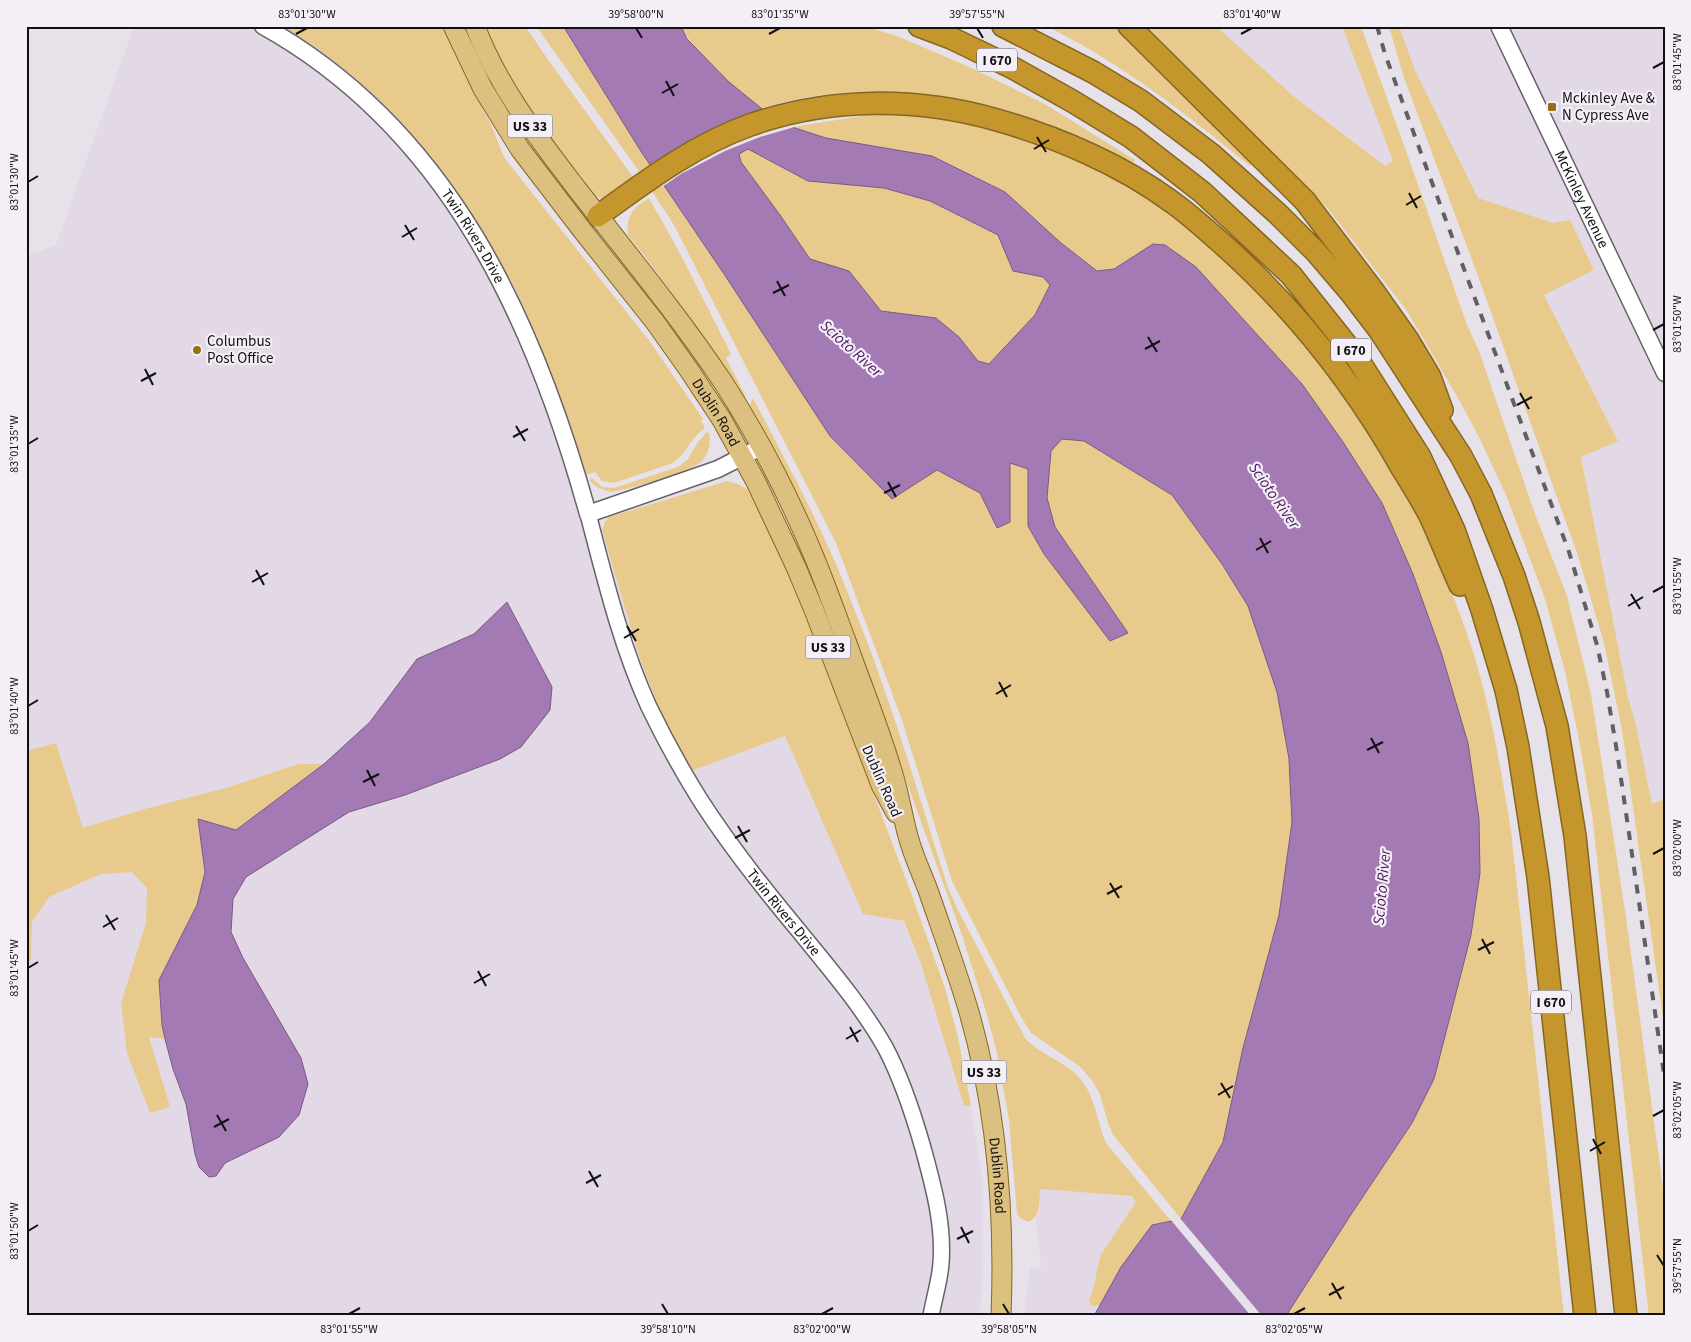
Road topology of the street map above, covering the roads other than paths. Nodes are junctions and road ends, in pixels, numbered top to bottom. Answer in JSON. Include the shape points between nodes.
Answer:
{"nodes":[{"id":1,"x":263,"y":26,"type":"edge"},
{"id":2,"x":453,"y":26,"type":"edge"},
{"id":3,"x":468,"y":26,"type":"edge"},
{"id":4,"x":475,"y":26,"type":"edge"},
{"id":5,"x":919,"y":26,"type":"edge"},
{"id":6,"x":1003,"y":26,"type":"edge"},
{"id":7,"x":1129,"y":26,"type":"edge"},
{"id":8,"x":1499,"y":26,"type":"edge"},
{"id":9,"x":598,"y":216,"type":"junction"},
{"id":10,"x":1665,"y":373,"type":"edge"},
{"id":11,"x":761,"y":446,"type":"junction"},
{"id":12,"x":742,"y":456,"type":"junction"},
{"id":13,"x":1461,"y":456,"type":"junction"},
{"id":14,"x":588,"y":514,"type":"junction"},
{"id":15,"x":1506,"y":690,"type":"junction"},
{"id":16,"x":909,"y":839,"type":"junction"},
{"id":17,"x":931,"y":1316,"type":"edge"},
{"id":18,"x":1000,"y":1316,"type":"edge"},
{"id":19,"x":1585,"y":1316,"type":"edge"},
{"id":20,"x":1626,"y":1316,"type":"edge"}],
"edges":[{"from":1,"to":14,"type":"main road","name":"Twin Rivers Drive","via":[[318,61],[358,93],[409,145],[443,187],[502,282],[528,337]]},
{"from":2,"to":12,"type":"main road","name":"Dublin Road","number":"US 33","via":[[506,129],[655,322],[722,420]]},
{"from":3,"to":9,"type":"main road","via":[[500,95],[527,137],[566,188]]},
{"from":4,"to":9,"type":"main road","name":"Dublin Road","number":"US 33","via":[[507,93]]},
{"from":5,"to":15,"type":"highway","number":"I 670","via":[[1013,68],[1131,137],[1202,192],[1291,275],[1357,358],[1420,456],[1454,530]]},
{"from":6,"to":13,"type":"highway","number":"I 670","via":[[1093,72],[1141,101],[1210,154],[1278,214],[1357,300]]},
{"from":7,"to":13,"type":"highway","via":[[1311,208],[1372,289],[1430,377]]},
{"from":8,"to":10,"type":"main road","name":"McKinley Avenue"},
{"from":9,"to":11,"type":"main road","name":"Dublin Road","number":"US 33","via":[[672,309],[724,383]]},
{"from":9,"to":15,"type":"highway","via":[[659,172],[710,142],[750,125],[800,111],[856,103],[899,103],[952,109],[1019,126],[1081,149],[1172,201],[1237,257],[1306,328],[1386,439],[1430,516]]},
{"from":11,"to":12,"type":"main road"},
{"from":11,"to":16,"type":"main road","name":"Dublin Road","number":"US 33","via":[[817,562],[895,781]]},
{"from":12,"to":14,"type":"main road","via":[[718,469]]},
{"from":12,"to":16,"type":"main road","name":"Dublin Road","number":"US 33","via":[[796,567],[881,785]]},
{"from":13,"to":20,"type":"highway","number":"I 670","via":[[1481,494],[1514,576],[1557,726],[1575,836]]},
{"from":14,"to":17,"type":"street","name":"Twin Rivers Drive","via":[[630,657],[671,750],[727,840],[864,1015],[899,1076],[939,1212],[941,1264]]},
{"from":15,"to":19,"type":"highway","number":"I 670","via":[[1538,877]]},
{"from":16,"to":18,"type":"main road","name":"Dublin Road","number":"US 33","via":[[954,962],[983,1068],[997,1166],[1002,1234]]}]}
